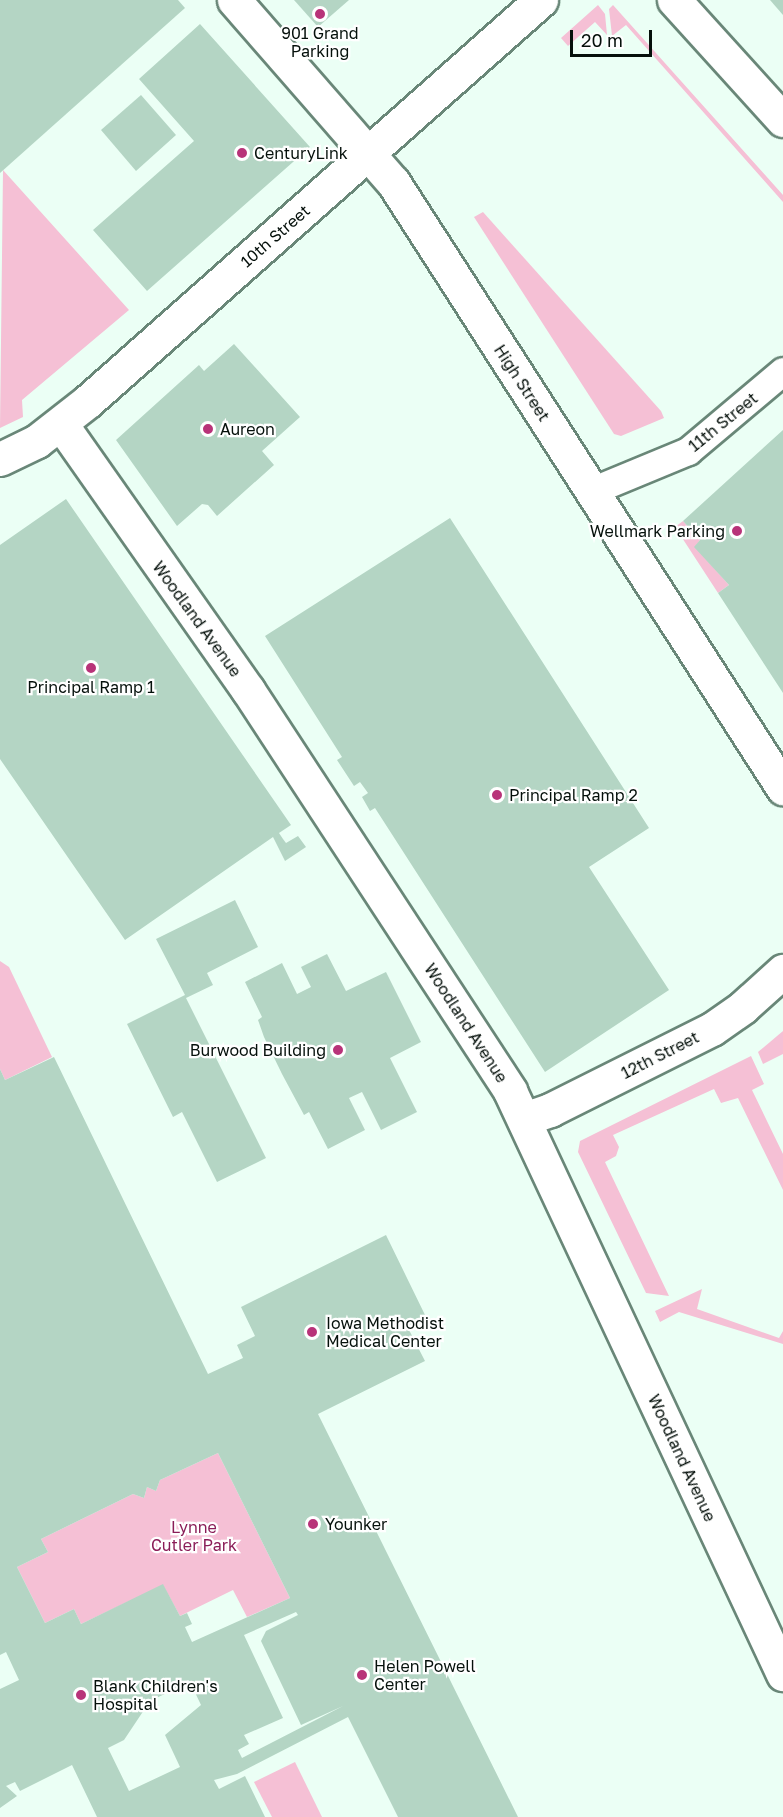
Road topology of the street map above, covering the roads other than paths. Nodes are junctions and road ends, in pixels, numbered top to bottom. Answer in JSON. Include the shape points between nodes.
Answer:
{"nodes":[{"id":1,"x":234,"y":0,"type":"edge"},
{"id":2,"x":541,"y":0,"type":"edge"},
{"id":3,"x":674,"y":0,"type":"edge"},
{"id":4,"x":783,"y":120,"type":"edge"},
{"id":5,"x":370,"y":152,"type":"junction"},
{"id":6,"x":783,"y":371,"type":"edge"},
{"id":7,"x":61,"y":424,"type":"junction"},
{"id":8,"x":0,"y":459,"type":"edge"},
{"id":9,"x":591,"y":491,"type":"junction"},
{"id":10,"x":783,"y":788,"type":"edge"},
{"id":11,"x":783,"y":971,"type":"edge"},
{"id":12,"x":524,"y":1119,"type":"junction"},
{"id":13,"x":783,"y":1674,"type":"edge"}],
"edges":[{"from":1,"to":5,"type":"street","name":"High Street"},
{"from":2,"to":5,"type":"street","name":"10th Street"},
{"from":3,"to":4,"type":"street"},
{"from":5,"to":7,"type":"street","name":"10th Street"},
{"from":5,"to":9,"type":"street","name":"High Street"},
{"from":6,"to":9,"type":"street","name":"11th Street","via":[[688,451]]},
{"from":7,"to":8,"type":"street","name":"10th Street"},
{"from":7,"to":12,"type":"street","name":"Woodland Avenue","via":[[248,690],[504,1081]]},
{"from":9,"to":10,"type":"street","name":"High Street"},
{"from":11,"to":12,"type":"street","name":"12th Street","via":[[712,1029],[550,1110]]},
{"from":12,"to":13,"type":"street","name":"Woodland Avenue"}]}
